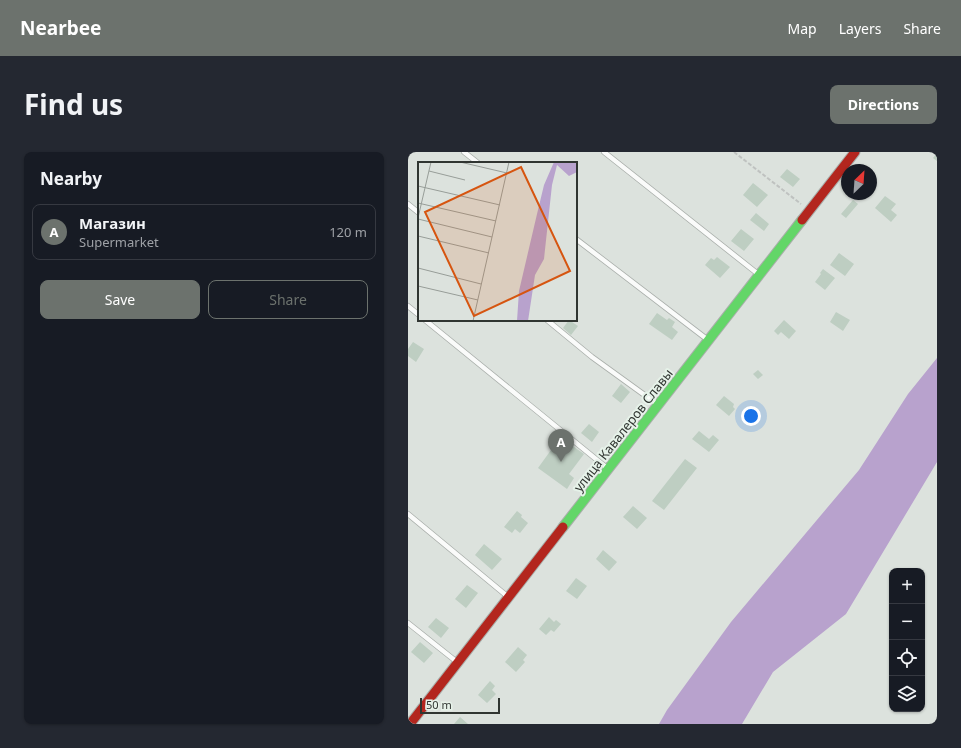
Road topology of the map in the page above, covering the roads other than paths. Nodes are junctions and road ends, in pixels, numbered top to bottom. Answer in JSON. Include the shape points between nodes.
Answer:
{"nodes":[{"id":1,"x":464,"y":152,"type":"edge"},
{"id":2,"x":604,"y":152,"type":"edge"},
{"id":3,"x":855,"y":152,"type":"edge"},
{"id":4,"x":477,"y":162,"type":"edge"},
{"id":5,"x":408,"y":204,"type":"edge"},
{"id":6,"x":418,"y":212,"type":"edge"},
{"id":7,"x":577,"y":240,"type":"edge"},
{"id":8,"x":760,"y":275,"type":"junction"},
{"id":9,"x":408,"y":306,"type":"edge"},
{"id":10,"x":418,"y":314,"type":"edge"},
{"id":11,"x":426,"y":321,"type":"edge"},
{"id":12,"x":548,"y":321,"type":"edge"},
{"id":13,"x":708,"y":341,"type":"junction"},
{"id":14,"x":658,"y":406,"type":"junction"},
{"id":15,"x":609,"y":469,"type":"junction"},
{"id":16,"x":408,"y":514,"type":"edge"},
{"id":17,"x":509,"y":598,"type":"junction"},
{"id":18,"x":408,"y":623,"type":"edge"},
{"id":19,"x":458,"y":663,"type":"junction"},
{"id":20,"x":410,"y":724,"type":"edge"}],
"edges":[{"from":1,"to":4,"type":"lane"},
{"from":2,"to":8,"type":"lane"},
{"from":3,"to":8,"type":"street","name":"улица Кавалеров Славы"},
{"from":5,"to":6,"type":"lane"},
{"from":7,"to":13,"type":"lane"},
{"from":8,"to":13,"type":"street","name":"улица Кавалеров Славы"},
{"from":9,"to":10,"type":"lane"},
{"from":11,"to":15,"type":"lane"},
{"from":12,"to":14,"type":"lane"},
{"from":13,"to":14,"type":"street","name":"улица Кавалеров Славы"},
{"from":14,"to":15,"type":"street","name":"улица Кавалеров Славы"},
{"from":15,"to":17,"type":"street","name":"улица Кавалеров Славы"},
{"from":16,"to":17,"type":"lane"},
{"from":17,"to":19,"type":"street","name":"улица Кавалеров Славы"},
{"from":18,"to":19,"type":"lane"},
{"from":19,"to":20,"type":"street","name":"улица Кавалеров Славы"}]}
